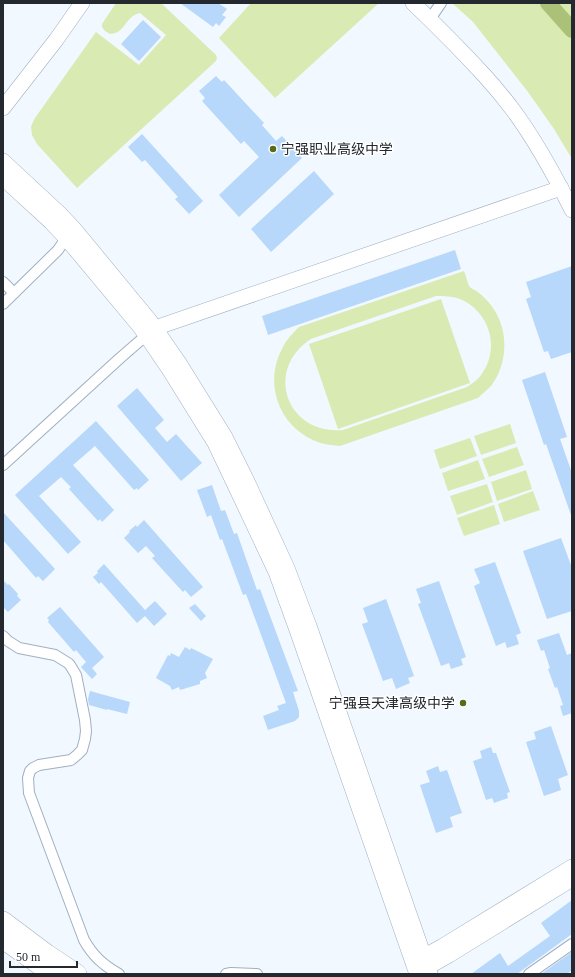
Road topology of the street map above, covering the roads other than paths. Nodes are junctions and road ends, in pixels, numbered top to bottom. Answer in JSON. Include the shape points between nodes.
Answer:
{"nodes":[{"id":1,"x":82,"y":3,"type":"edge"},
{"id":2,"x":413,"y":3,"type":"edge"},
{"id":3,"x":441,"y":3,"type":"edge"},
{"id":4,"x":430,"y":19,"type":"junction"},
{"id":5,"x":3,"y":108,"type":"edge"},
{"id":6,"x":3,"y":161,"type":"edge"},
{"id":7,"x":3,"y":178,"type":"edge"},
{"id":8,"x":561,"y":188,"type":"junction"},
{"id":9,"x":572,"y":210,"type":"edge"},
{"id":10,"x":66,"y":238,"type":"junction"},
{"id":11,"x":3,"y":282,"type":"edge"},
{"id":12,"x":14,"y":293,"type":"junction"},
{"id":13,"x":3,"y":304,"type":"edge"},
{"id":14,"x":150,"y":332,"type":"junction"},
{"id":15,"x":3,"y":465,"type":"edge"},
{"id":16,"x":3,"y":636,"type":"edge"},
{"id":17,"x":572,"y":866,"type":"edge"},
{"id":18,"x":572,"y":879,"type":"edge"},
{"id":19,"x":3,"y":921,"type":"edge"},
{"id":20,"x":3,"y":938,"type":"edge"},
{"id":21,"x":572,"y":944,"type":"edge"},
{"id":22,"x":421,"y":968,"type":"edge"},
{"id":23,"x":52,"y":974,"type":"edge"},
{"id":24,"x":77,"y":974,"type":"edge"},
{"id":25,"x":118,"y":974,"type":"edge"},
{"id":26,"x":226,"y":974,"type":"edge"},
{"id":27,"x":257,"y":974,"type":"edge"},
{"id":28,"x":529,"y":974,"type":"edge"}],
"edges":[{"from":1,"to":5,"type":"street"},
{"from":2,"to":4,"type":"street"},
{"from":3,"to":4,"type":"street"},
{"from":4,"to":8,"type":"street","via":[[475,65],[513,110],[542,153]]},
{"from":6,"to":14,"type":"street","via":[[59,213],[106,266]]},
{"from":7,"to":10,"type":"street"},
{"from":8,"to":9,"type":"street"},
{"from":8,"to":14,"type":"street"},
{"from":10,"to":12,"type":"street","via":[[58,250]]},
{"from":10,"to":14,"type":"street"},
{"from":11,"to":12,"type":"street"},
{"from":12,"to":13,"type":"street"},
{"from":14,"to":15,"type":"street"},
{"from":14,"to":22,"type":"street","via":[[179,363],[225,437],[287,568],[311,633]]},
{"from":16,"to":25,"type":"street","via":[[19,648],[58,656],[68,662],[76,675],[86,727],[82,750],[71,760],[32,768],[28,774],[29,793],[84,940],[95,957]]},
{"from":17,"to":22,"type":"street","via":[[443,946]]},
{"from":18,"to":22,"type":"street","via":[[449,956]]},
{"from":19,"to":24,"type":"highway"},
{"from":20,"to":23,"type":"highway"},
{"from":21,"to":28,"type":"street"},
{"from":26,"to":27,"type":"street"}]}
